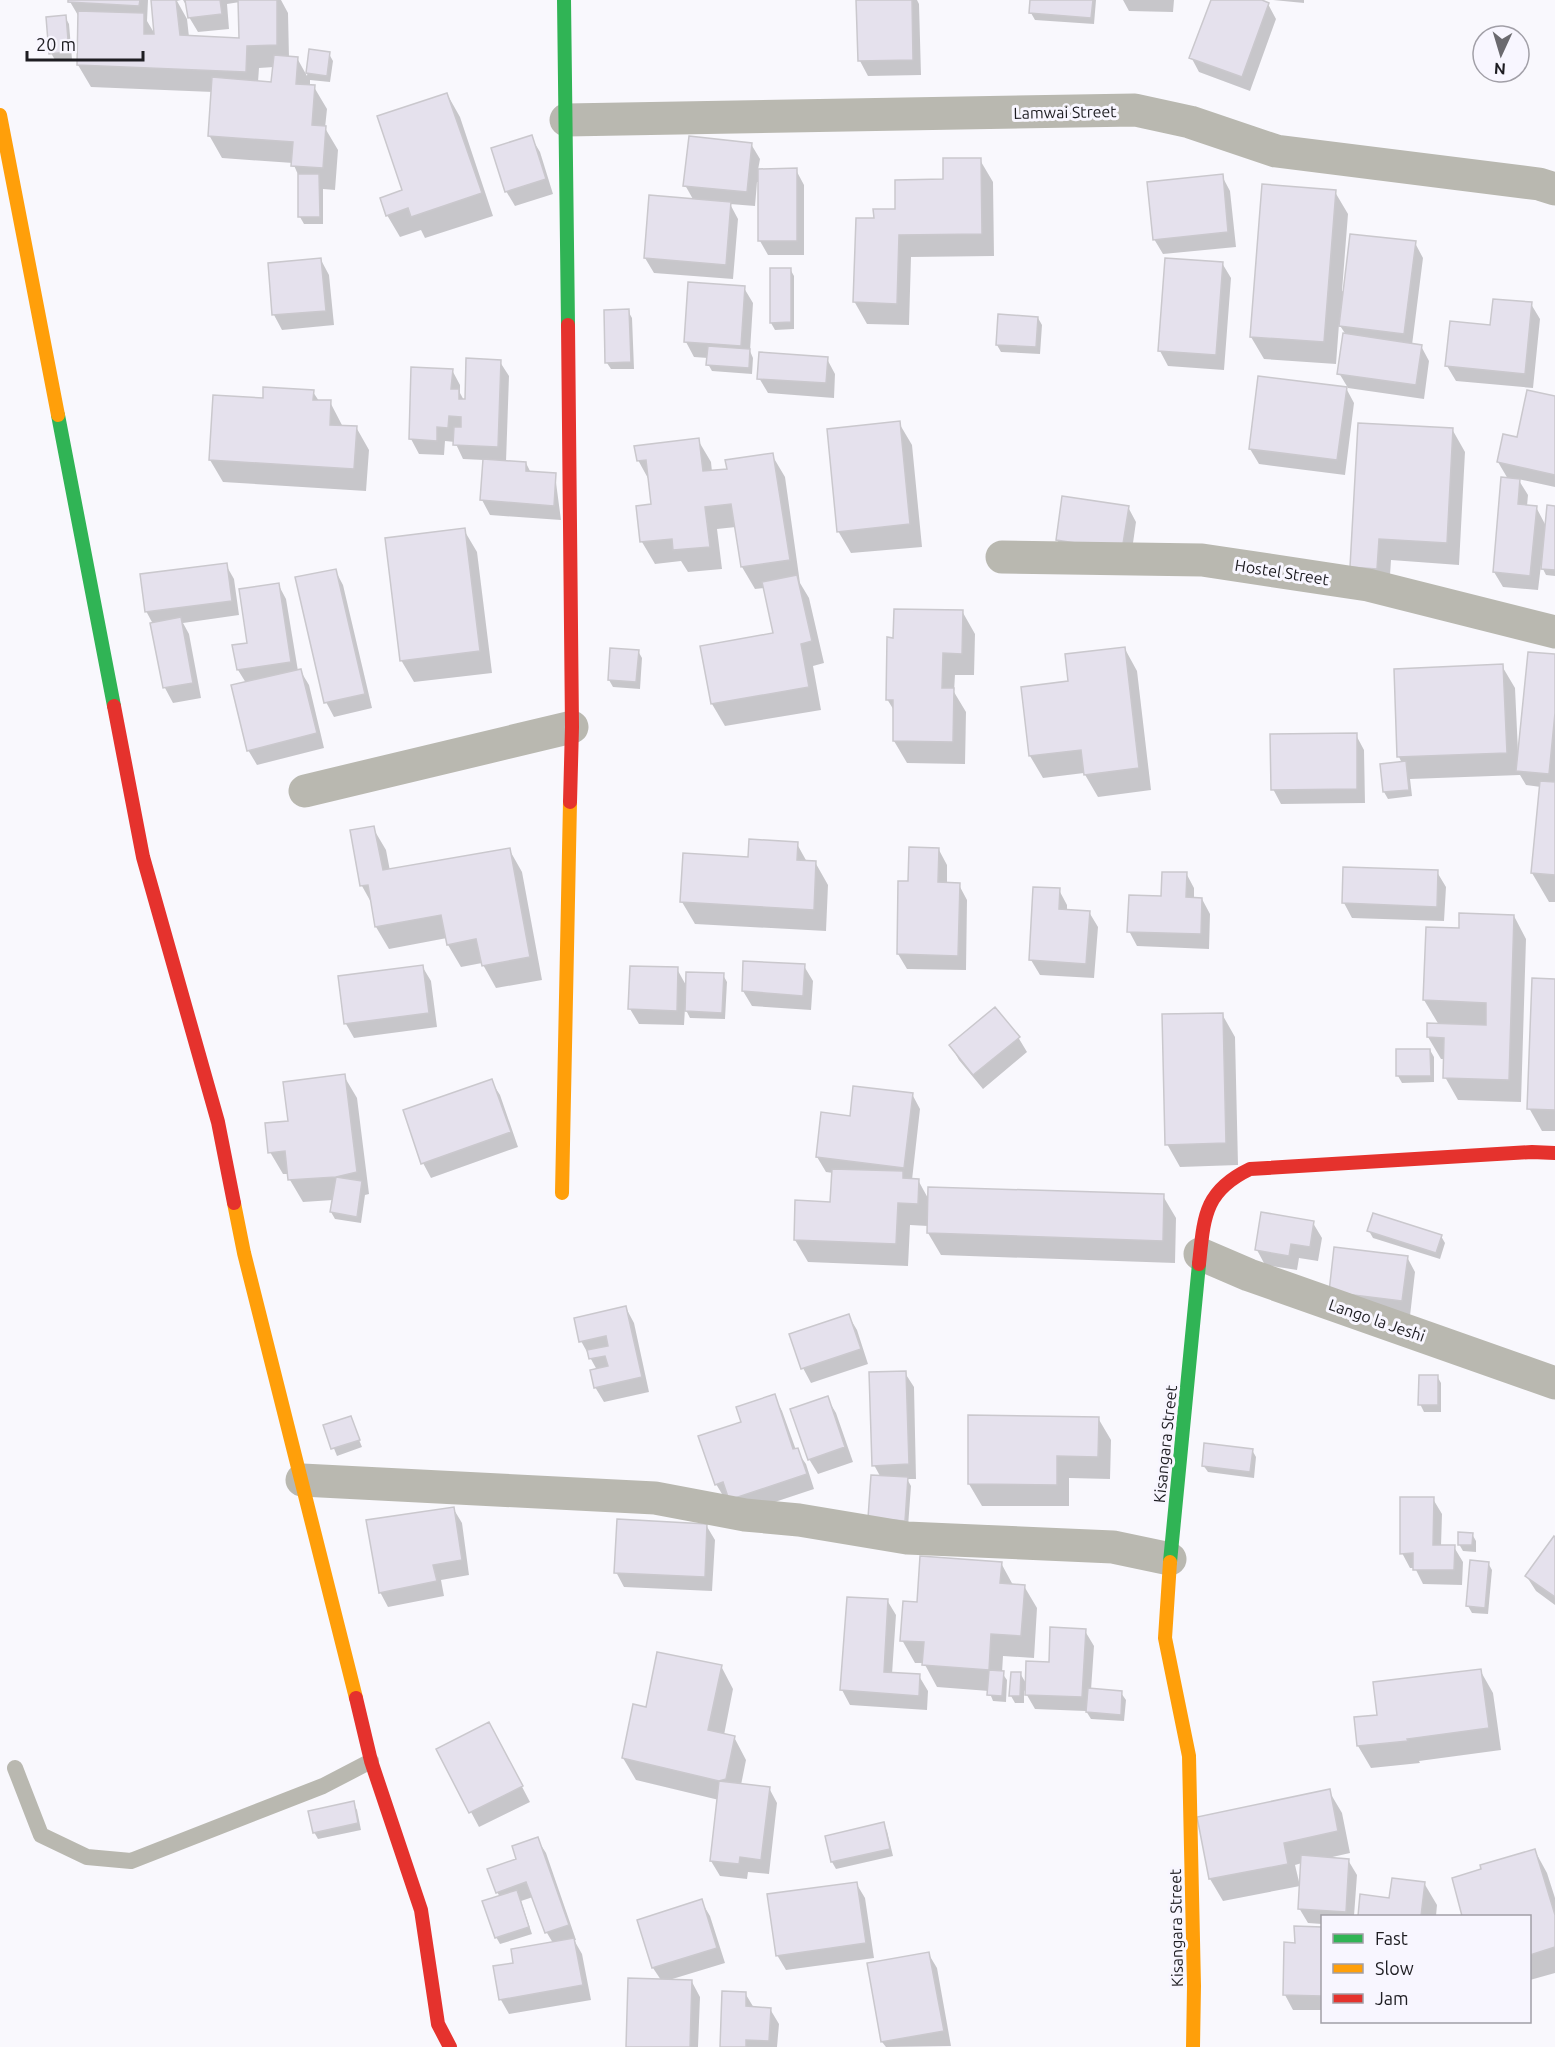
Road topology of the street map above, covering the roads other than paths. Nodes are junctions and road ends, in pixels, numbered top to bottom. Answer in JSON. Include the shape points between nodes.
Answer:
{"nodes":[{"id":1,"x":564,"y":0,"type":"edge"},
{"id":2,"x":0,"y":116,"type":"edge"},
{"id":3,"x":566,"y":120,"type":"junction"},
{"id":4,"x":1555,"y":189,"type":"edge"},
{"id":5,"x":1002,"y":557,"type":"dead end"},
{"id":6,"x":1555,"y":632,"type":"edge"},
{"id":7,"x":572,"y":727,"type":"junction"},
{"id":8,"x":305,"y":791,"type":"dead end"},
{"id":9,"x":1555,"y":1153,"type":"edge"},
{"id":10,"x":562,"y":1192,"type":"dead end"},
{"id":11,"x":1200,"y":1254,"type":"junction"},
{"id":12,"x":1555,"y":1383,"type":"edge"},
{"id":13,"x":302,"y":1480,"type":"junction"},
{"id":14,"x":1170,"y":1559,"type":"junction"},
{"id":15,"x":371,"y":1761,"type":"junction"},
{"id":16,"x":15,"y":1768,"type":"dead end"},
{"id":17,"x":450,"y":2047,"type":"edge"},
{"id":18,"x":1193,"y":2047,"type":"edge"}],
"edges":[{"from":1,"to":3,"type":"street"},
{"from":2,"to":13,"type":"street","via":[[143,857],[218,1122],[244,1253]]},
{"from":3,"to":4,"type":"street","name":"Lamwai Street","via":[[1135,110],[1190,122],[1276,151]]},
{"from":3,"to":7,"type":"street"},
{"from":5,"to":6,"type":"street","name":"Hostel Street","via":[[1202,560],[1368,585]]},
{"from":7,"to":8,"type":"street"},
{"from":7,"to":10,"type":"street"},
{"from":9,"to":11,"type":"street","name":"Kisangara Street","via":[[1250,1169],[1232,1176],[1217,1189],[1208,1206]]},
{"from":11,"to":12,"type":"street","name":"Lango la Jeshi","via":[[1249,1275]]},
{"from":11,"to":14,"type":"street","name":"Kisangara Street"},
{"from":13,"to":14,"type":"street","via":[[655,1498],[907,1538],[1113,1547]]},
{"from":13,"to":15,"type":"street"},
{"from":14,"to":18,"type":"street","name":"Kisangara Street","via":[[1165,1638],[1189,1756]]},
{"from":15,"to":16,"type":"lane","via":[[322,1786],[131,1861],[87,1857],[41,1835]]},
{"from":15,"to":17,"type":"street","via":[[421,1910],[438,2024]]}]}
